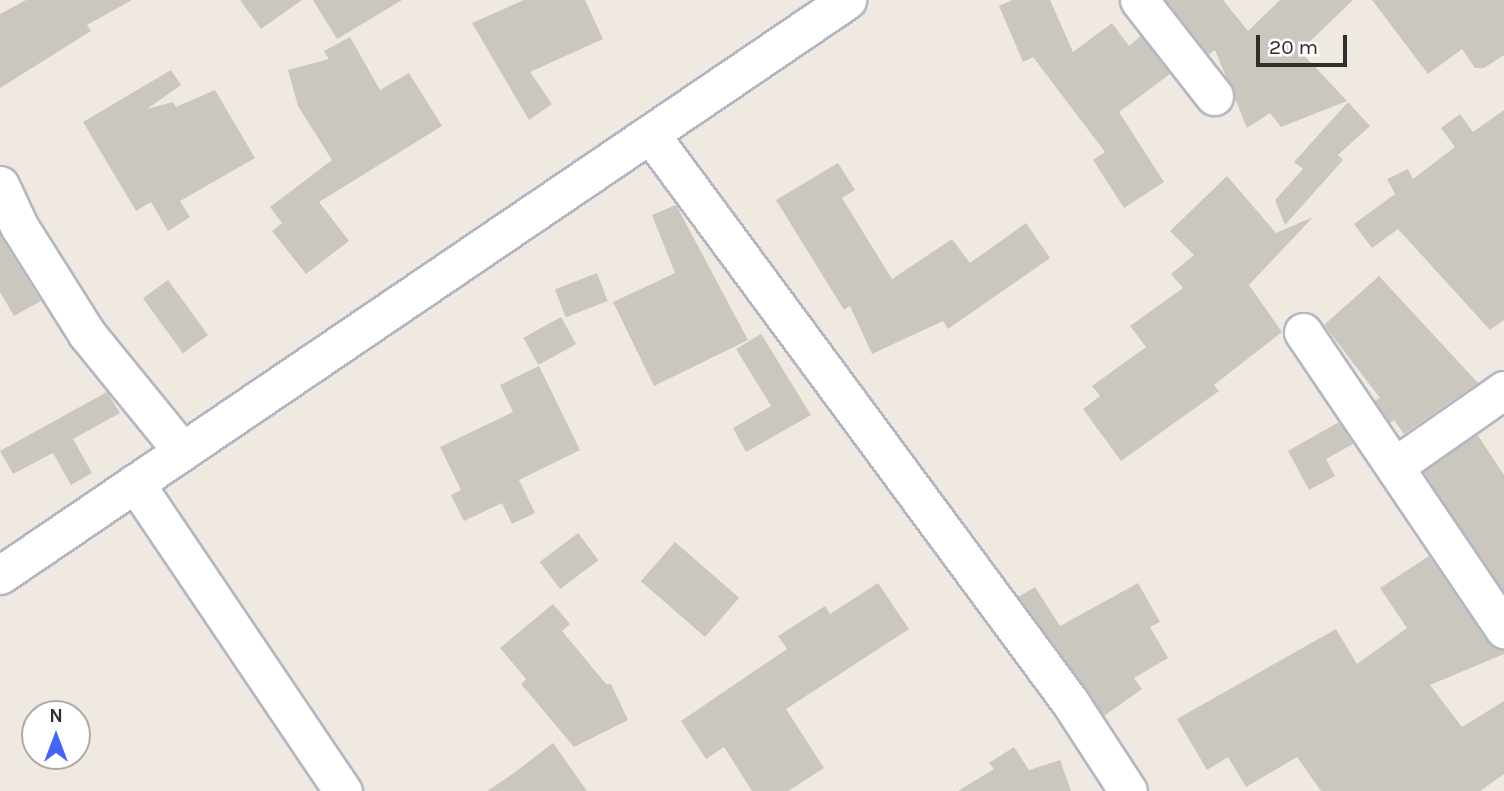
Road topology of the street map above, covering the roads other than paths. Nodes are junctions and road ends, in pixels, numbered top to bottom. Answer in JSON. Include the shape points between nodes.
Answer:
{"nodes":[{"id":1,"x":847,"y":0,"type":"edge"},
{"id":2,"x":1139,"y":0,"type":"edge"},
{"id":3,"x":808,"y":11,"type":"edge"},
{"id":4,"x":1214,"y":96,"type":"dead end"},
{"id":5,"x":650,"y":134,"type":"junction"},
{"id":6,"x":0,"y":185,"type":"edge"},
{"id":7,"x":1303,"y":332,"type":"dead end"},
{"id":8,"x":1504,"y":390,"type":"edge"},
{"id":9,"x":182,"y":451,"type":"junction"},
{"id":10,"x":1395,"y":466,"type":"junction"},
{"id":11,"x":135,"y":483,"type":"junction"},
{"id":12,"x":0,"y":575,"type":"edge"},
{"id":13,"x":1504,"y":629,"type":"edge"},
{"id":14,"x":343,"y":791,"type":"edge"},
{"id":15,"x":1128,"y":791,"type":"edge"}],
"edges":[{"from":1,"to":3,"type":"street"},
{"from":2,"to":4,"type":"street"},
{"from":3,"to":5,"type":"street"},
{"from":5,"to":9,"type":"street"},
{"from":5,"to":15,"type":"street","via":[[1070,702]]},
{"from":6,"to":9,"type":"street","via":[[19,226],[87,334]]},
{"from":7,"to":10,"type":"street"},
{"from":8,"to":10,"type":"street"},
{"from":9,"to":11,"type":"street"},
{"from":10,"to":13,"type":"street"},
{"from":11,"to":12,"type":"street"},
{"from":11,"to":14,"type":"street"}]}
